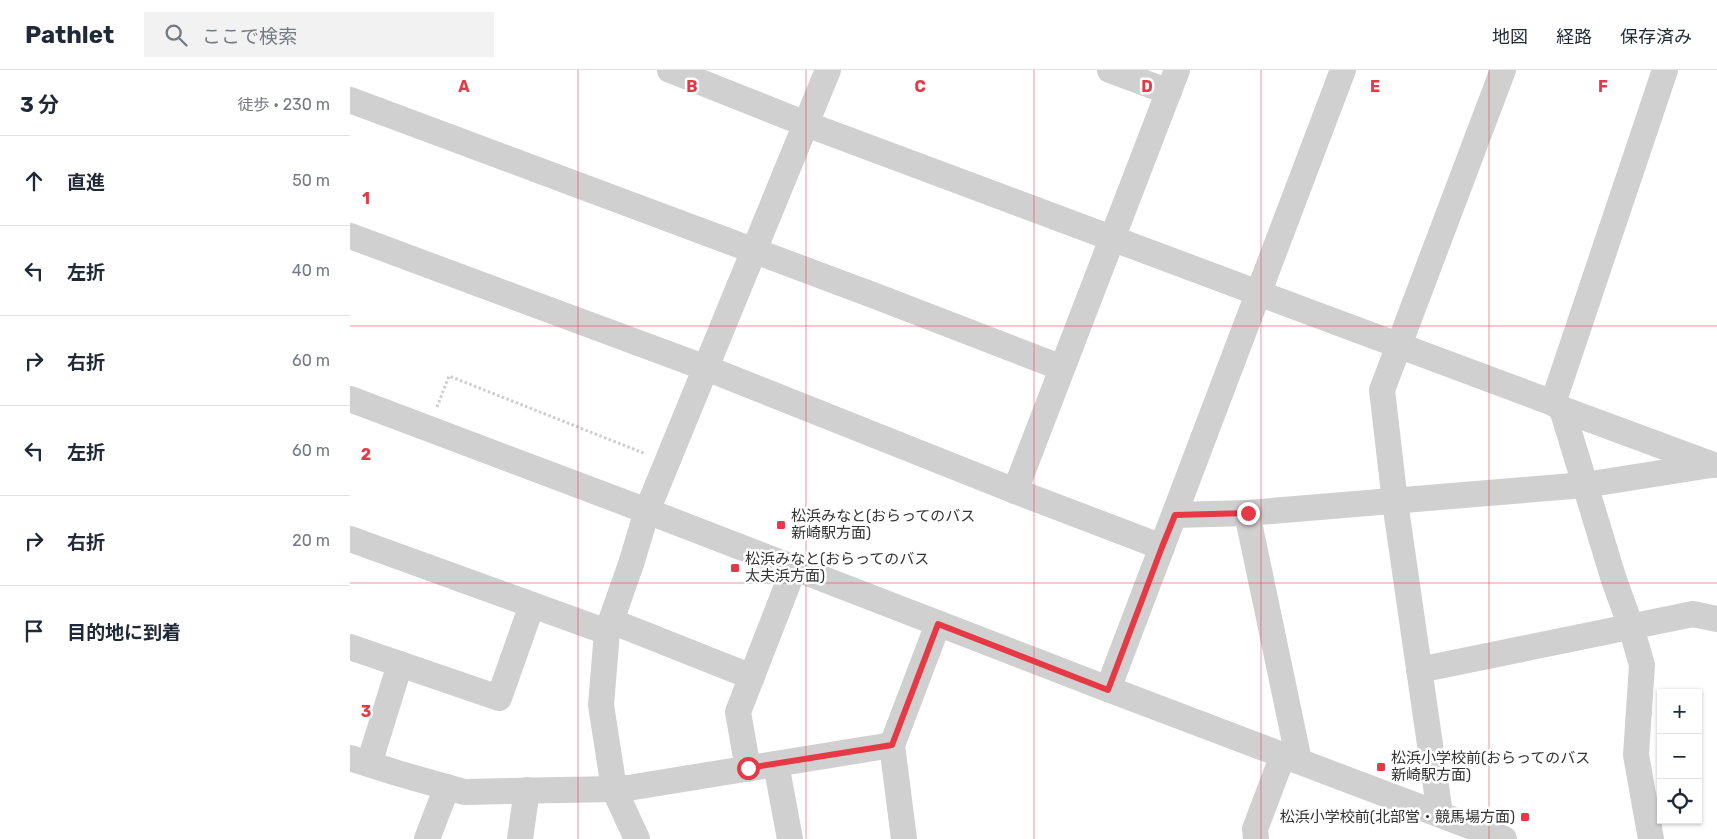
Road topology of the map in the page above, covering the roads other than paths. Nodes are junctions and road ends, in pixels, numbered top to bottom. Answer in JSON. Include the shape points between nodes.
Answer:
{"nodes":[{"id":1,"x":670,"y":70,"type":"edge"},
{"id":2,"x":828,"y":70,"type":"edge"},
{"id":3,"x":1110,"y":70,"type":"edge"},
{"id":4,"x":1343,"y":70,"type":"edge"},
{"id":5,"x":1502,"y":70,"type":"edge"},
{"id":6,"x":1665,"y":70,"type":"edge"},
{"id":7,"x":699,"y":75,"type":"edge"},
{"id":8,"x":1173,"y":81,"type":"edge"},
{"id":9,"x":350,"y":100,"type":"edge"},
{"id":10,"x":806,"y":124,"type":"junction"},
{"id":11,"x":350,"y":236,"type":"edge"},
{"id":12,"x":1112,"y":240,"type":"junction"},
{"id":13,"x":754,"y":251,"type":"junction"},
{"id":14,"x":1258,"y":294,"type":"junction"},
{"id":15,"x":1397,"y":345,"type":"junction"},
{"id":16,"x":706,"y":368,"type":"junction"},
{"id":17,"x":1062,"y":368,"type":"junction"},
{"id":18,"x":350,"y":399,"type":"edge"},
{"id":19,"x":1557,"y":406,"type":"junction"},
{"id":20,"x":1716,"y":460,"type":"edge"},
{"id":21,"x":1585,"y":485,"type":"junction"},
{"id":22,"x":1015,"y":491,"type":"junction"},
{"id":23,"x":1395,"y":502,"type":"junction"},
{"id":24,"x":647,"y":511,"type":"junction"},
{"id":25,"x":1248,"y":513,"type":"junction"},
{"id":26,"x":1175,"y":515,"type":"junction"},
{"id":27,"x":350,"y":539,"type":"edge"},
{"id":28,"x":1162,"y":547,"type":"junction"},
{"id":29,"x":794,"y":568,"type":"junction"},
{"id":30,"x":532,"y":605,"type":"junction"},
{"id":31,"x":1717,"y":619,"type":"edge"},
{"id":32,"x":938,"y":624,"type":"junction"},
{"id":33,"x":609,"y":626,"type":"junction"},
{"id":34,"x":1631,"y":627,"type":"junction"},
{"id":35,"x":350,"y":647,"type":"edge"},
{"id":36,"x":400,"y":664,"type":"junction"},
{"id":37,"x":1419,"y":670,"type":"junction"},
{"id":38,"x":752,"y":677,"type":"junction"},
{"id":39,"x":1108,"y":690,"type":"junction"},
{"id":40,"x":892,"y":745,"type":"junction"},
{"id":41,"x":1291,"y":758,"type":"junction"},
{"id":42,"x":360,"y":761,"type":"edge"},
{"id":43,"x":776,"y":764,"type":"junction"},
{"id":44,"x":748,"y":768,"type":"junction"},
{"id":45,"x":447,"y":787,"type":"junction"},
{"id":46,"x":614,"y":789,"type":"junction"},
{"id":47,"x":527,"y":790,"type":"junction"},
{"id":48,"x":1440,"y":814,"type":"junction"},
{"id":49,"x":427,"y":839,"type":"edge"},
{"id":50,"x":520,"y":839,"type":"edge"},
{"id":51,"x":637,"y":839,"type":"edge"},
{"id":52,"x":790,"y":839,"type":"edge"},
{"id":53,"x":904,"y":839,"type":"edge"},
{"id":54,"x":1256,"y":839,"type":"edge"},
{"id":55,"x":1504,"y":839,"type":"edge"},
{"id":56,"x":1651,"y":839,"type":"edge"}],
"edges":[{"from":1,"to":7,"type":"street"},
{"from":2,"to":10,"type":"street"},
{"from":3,"to":8,"type":"street"},
{"from":4,"to":14,"type":"street"},
{"from":5,"to":15,"type":"street"},
{"from":6,"to":19,"type":"street"},
{"from":7,"to":10,"type":"street"},
{"from":8,"to":12,"type":"street"},
{"from":9,"to":13,"type":"street"},
{"from":10,"to":12,"type":"street"},
{"from":10,"to":13,"type":"street"},
{"from":11,"to":16,"type":"street"},
{"from":12,"to":14,"type":"street"},
{"from":12,"to":17,"type":"street"},
{"from":13,"to":16,"type":"street"},
{"from":13,"to":17,"type":"street"},
{"from":14,"to":15,"type":"street"},
{"from":14,"to":26,"type":"street"},
{"from":15,"to":19,"type":"street"},
{"from":15,"to":23,"type":"street","via":[[1382,390]]},
{"from":16,"to":22,"type":"street"},
{"from":16,"to":24,"type":"street"},
{"from":17,"to":22,"type":"street"},
{"from":18,"to":24,"type":"street"},
{"from":19,"to":20,"type":"street"},
{"from":19,"to":21,"type":"street"},
{"from":20,"to":21,"type":"street"},
{"from":21,"to":23,"type":"street"},
{"from":21,"to":34,"type":"street"},
{"from":22,"to":28,"type":"street"},
{"from":23,"to":25,"type":"street"},
{"from":23,"to":37,"type":"street"},
{"from":24,"to":29,"type":"street"},
{"from":24,"to":33,"type":"street"},
{"from":25,"to":26,"type":"street"},
{"from":25,"to":41,"type":"street"},
{"from":26,"to":28,"type":"street"},
{"from":27,"to":30,"type":"street"},
{"from":28,"to":39,"type":"street"},
{"from":29,"to":32,"type":"street"},
{"from":29,"to":38,"type":"street"},
{"from":30,"to":33,"type":"street"},
{"from":30,"to":36,"type":"street","via":[[499,698]]},
{"from":31,"to":34,"type":"street","via":[[1693,614]]},
{"from":32,"to":39,"type":"street"},
{"from":32,"to":40,"type":"street"},
{"from":33,"to":38,"type":"street"},
{"from":33,"to":46,"type":"street","via":[[600,705]]},
{"from":34,"to":37,"type":"street"},
{"from":34,"to":56,"type":"street","via":[[1642,665],[1636,755]]},
{"from":35,"to":36,"type":"street"},
{"from":36,"to":42,"type":"street"},
{"from":37,"to":48,"type":"street"},
{"from":38,"to":44,"type":"street","via":[[738,712]]},
{"from":39,"to":41,"type":"street"},
{"from":40,"to":43,"type":"street"},
{"from":40,"to":53,"type":"street"},
{"from":41,"to":48,"type":"street"},
{"from":41,"to":54,"type":"street","via":[[1255,829]]},
{"from":42,"to":45,"type":"street"},
{"from":43,"to":44,"type":"street"},
{"from":43,"to":52,"type":"street"},
{"from":44,"to":46,"type":"street"},
{"from":45,"to":47,"type":"street","via":[[464,792]]},
{"from":45,"to":49,"type":"street"},
{"from":46,"to":47,"type":"street"},
{"from":46,"to":51,"type":"street"},
{"from":47,"to":50,"type":"street"},
{"from":48,"to":55,"type":"street"}]}
